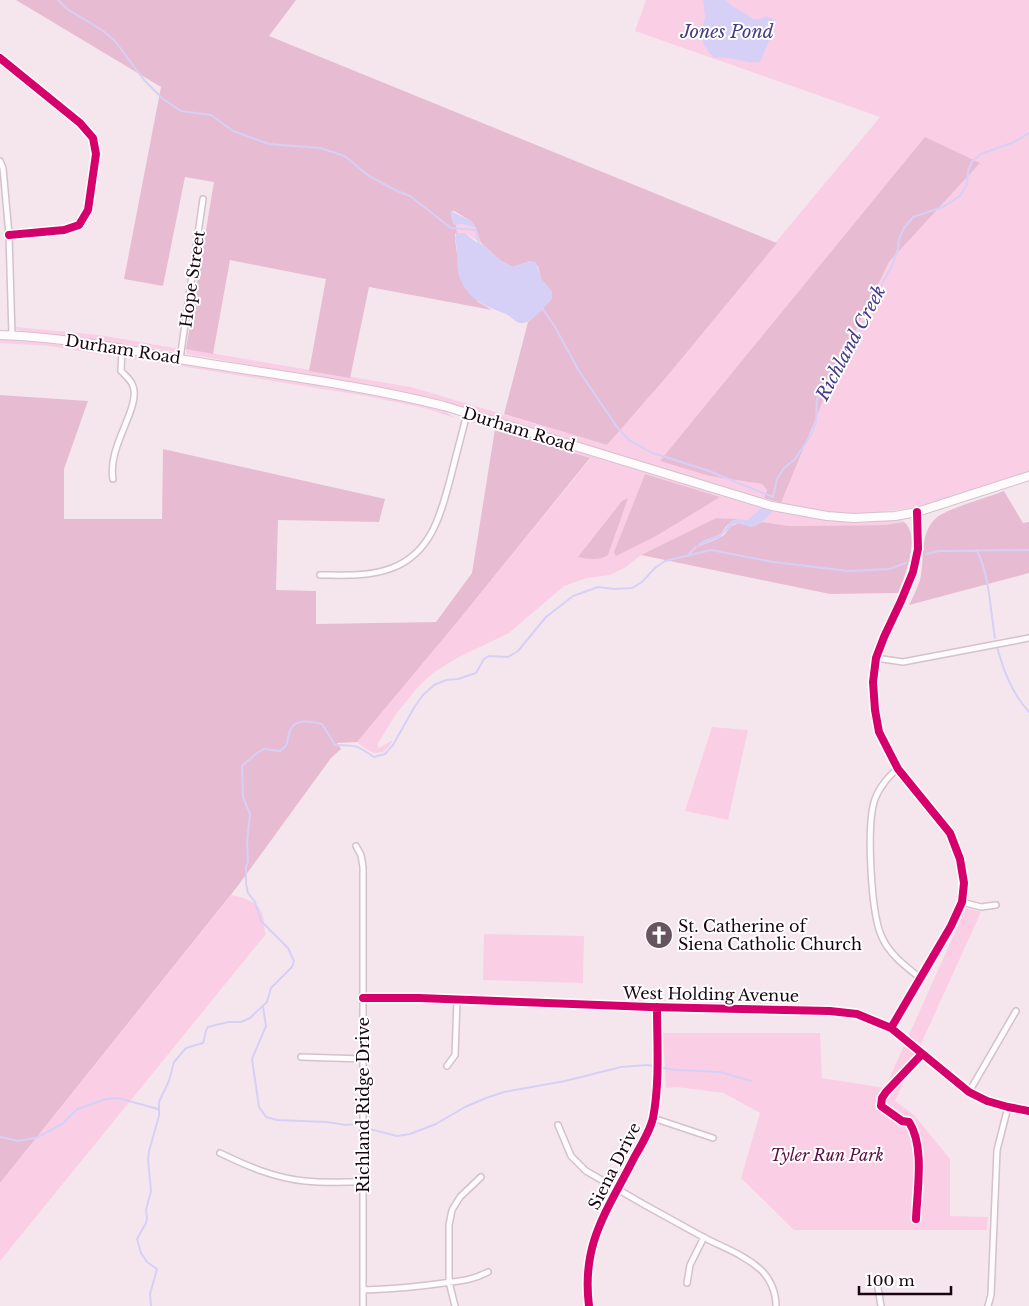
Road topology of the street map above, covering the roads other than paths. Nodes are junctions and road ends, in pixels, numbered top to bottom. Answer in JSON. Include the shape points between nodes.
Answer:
{"nodes":[{"id":1,"x":0,"y":58,"type":"edge"},
{"id":2,"x":0,"y":161,"type":"edge"},
{"id":3,"x":203,"y":199,"type":"dead end"},
{"id":4,"x":9,"y":235,"type":"junction"},
{"id":5,"x":0,"y":335,"type":"edge"},
{"id":6,"x":12,"y":336,"type":"junction"},
{"id":7,"x":122,"y":348,"type":"junction"},
{"id":8,"x":180,"y":359,"type":"junction"},
{"id":9,"x":467,"y":413,"type":"junction"},
{"id":10,"x":1029,"y":476,"type":"edge"},
{"id":11,"x":113,"y":479,"type":"dead end"},
{"id":12,"x":917,"y":512,"type":"junction"},
{"id":13,"x":320,"y":575,"type":"dead end"},
{"id":14,"x":1029,"y":638,"type":"edge"},
{"id":15,"x":876,"y":658,"type":"junction"},
{"id":16,"x":898,"y":769,"type":"junction"},
{"id":17,"x":356,"y":846,"type":"dead end"},
{"id":18,"x":962,"y":902,"type":"junction"},
{"id":19,"x":996,"y":905,"type":"dead end"},
{"id":20,"x":919,"y":977,"type":"junction"},
{"id":21,"x":362,"y":998,"type":"junction"},
{"id":22,"x":457,"y":1000,"type":"junction"},
{"id":23,"x":658,"y":1007,"type":"junction"},
{"id":24,"x":1016,"y":1011,"type":"dead end"},
{"id":25,"x":891,"y":1028,"type":"junction"},
{"id":26,"x":301,"y":1057,"type":"dead end"},
{"id":27,"x":363,"y":1059,"type":"junction"},
{"id":28,"x":447,"y":1066,"type":"dead end"},
{"id":29,"x":969,"y":1092,"type":"junction"},
{"id":30,"x":1008,"y":1107,"type":"junction"},
{"id":31,"x":1029,"y":1111,"type":"edge"},
{"id":32,"x":653,"y":1118,"type":"junction"},
{"id":33,"x":558,"y":1125,"type":"dead end"},
{"id":34,"x":713,"y":1138,"type":"dead end"},
{"id":35,"x":220,"y":1153,"type":"dead end"},
{"id":36,"x":482,"y":1177,"type":"dead end"},
{"id":37,"x":363,"y":1182,"type":"junction"},
{"id":38,"x":618,"y":1190,"type":"junction"},
{"id":39,"x":704,"y":1237,"type":"junction"},
{"id":40,"x":488,"y":1272,"type":"dead end"},
{"id":41,"x":449,"y":1282,"type":"junction"},
{"id":42,"x":686,"y":1283,"type":"dead end"},
{"id":43,"x":878,"y":1288,"type":"dead end"},
{"id":44,"x":363,"y":1290,"type":"junction"},
{"id":45,"x":363,"y":1306,"type":"edge"},
{"id":46,"x":455,"y":1306,"type":"edge"},
{"id":47,"x":589,"y":1306,"type":"edge"},
{"id":48,"x":776,"y":1306,"type":"edge"},
{"id":49,"x":881,"y":1306,"type":"edge"},
{"id":50,"x":988,"y":1306,"type":"edge"}],
"edges":[{"from":1,"to":4,"type":"street","via":[[80,123],[93,138],[96,154],[88,210],[79,225],[64,230]]},
{"from":2,"to":4,"type":"street"},
{"from":3,"to":8,"type":"street","name":"Hope Street"},
{"from":4,"to":6,"type":"street"},
{"from":5,"to":6,"type":"main road","name":"Durham Road"},
{"from":6,"to":7,"type":"main road","name":"Durham Road"},
{"from":7,"to":8,"type":"main road","name":"Durham Road"},
{"from":7,"to":11,"type":"street","via":[[121,371],[132,383],[135,393],[112,462]]},
{"from":8,"to":9,"type":"main road","name":"Durham Road","via":[[398,395]]},
{"from":9,"to":12,"type":"main road","name":"Durham Road","via":[[801,513],[877,518]]},
{"from":9,"to":13,"type":"street","via":[[438,522],[422,548],[392,568],[362,574]]},
{"from":10,"to":12,"type":"main road","name":"Durham Road"},
{"from":12,"to":15,"type":"street","via":[[918,549],[913,572]]},
{"from":14,"to":15,"type":"street","via":[[903,662]]},
{"from":15,"to":16,"type":"street","via":[[873,682],[879,732]]},
{"from":16,"to":18,"type":"street","via":[[950,833],[960,858],[964,883]]},
{"from":16,"to":20,"type":"street","via":[[875,799],[872,818],[873,906],[881,936],[889,950]]},
{"from":17,"to":21,"type":"street","name":"Richland Ridge Drive","via":[[364,868]]},
{"from":18,"to":19,"type":"street","via":[[981,907]]},
{"from":18,"to":20,"type":"street"},
{"from":20,"to":25,"type":"street"},
{"from":21,"to":22,"type":"street","name":"West Holding Avenue"},
{"from":21,"to":27,"type":"street","name":"Richland Ridge Drive"},
{"from":22,"to":23,"type":"street","name":"West Holding Avenue"},
{"from":22,"to":28,"type":"street","via":[[455,1055]]},
{"from":23,"to":25,"type":"street","name":"West Holding Avenue","via":[[830,1010],[857,1014]]},
{"from":23,"to":32,"type":"street","name":"Siena Drive"},
{"from":24,"to":29,"type":"street"},
{"from":25,"to":29,"type":"street","name":"West Holding Avenue"},
{"from":26,"to":27,"type":"street"},
{"from":27,"to":37,"type":"street","name":"Richland Ridge Drive"},
{"from":29,"to":30,"type":"street","name":"West Holding Avenue"},
{"from":30,"to":31,"type":"street","name":"West Holding Avenue"},
{"from":30,"to":50,"type":"street","via":[[997,1150]]},
{"from":32,"to":34,"type":"street"},
{"from":32,"to":38,"type":"street","name":"Siena Drive"},
{"from":33,"to":38,"type":"street","via":[[570,1156]]},
{"from":35,"to":37,"type":"street","via":[[246,1166],[281,1177],[305,1181]]},
{"from":36,"to":41,"type":"street","via":[[460,1197],[452,1210]]},
{"from":37,"to":44,"type":"street","name":"Richland Ridge Drive"},
{"from":38,"to":39,"type":"street"},
{"from":38,"to":47,"type":"street","name":"Siena Drive","via":[[604,1213],[590,1253],[587,1276]]},
{"from":39,"to":42,"type":"street","via":[[690,1265]]},
{"from":39,"to":48,"type":"street","via":[[746,1258],[762,1270],[772,1285]]},
{"from":40,"to":41,"type":"street","via":[[476,1278]]},
{"from":41,"to":44,"type":"street"},
{"from":41,"to":46,"type":"street"},
{"from":43,"to":49,"type":"street"},
{"from":44,"to":45,"type":"street","name":"Richland Ridge Drive"}]}
